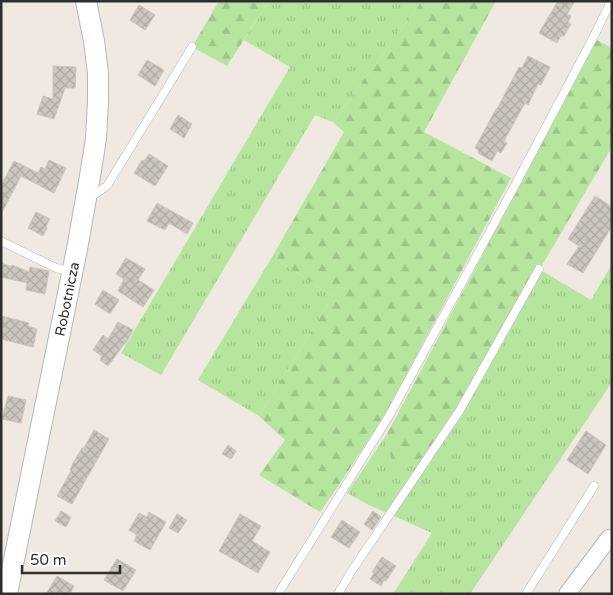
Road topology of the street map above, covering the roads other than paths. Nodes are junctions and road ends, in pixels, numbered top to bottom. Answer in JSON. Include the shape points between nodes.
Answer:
{"nodes":[{"id":1,"x":86,"y":1,"type":"edge"},
{"id":2,"x":611,"y":1,"type":"edge"},
{"id":3,"x":192,"y":47,"type":"dead end"},
{"id":4,"x":95,"y":194,"type":"dead end"},
{"id":5,"x":1,"y":241,"type":"edge"},
{"id":6,"x":539,"y":269,"type":"dead end"},
{"id":7,"x":72,"y":272,"type":"junction"},
{"id":8,"x":594,"y":486,"type":"dead end"},
{"id":9,"x":609,"y":538,"type":"dead end"},
{"id":10,"x":8,"y":559,"type":"edge"},
{"id":11,"x":8,"y":594,"type":"edge"},
{"id":12,"x":278,"y":594,"type":"edge"},
{"id":13,"x":338,"y":594,"type":"edge"},
{"id":14,"x":526,"y":594,"type":"edge"},
{"id":15,"x":567,"y":594,"type":"edge"}],
"edges":[{"from":1,"to":7,"type":"street","name":"Robotnicza","via":[[97,63],[98,120]]},
{"from":2,"to":12,"type":"lane","via":[[513,190],[389,416]]},
{"from":3,"to":4,"type":"lane","via":[[107,186]]},
{"from":5,"to":7,"type":"lane","via":[[56,268]]},
{"from":6,"to":13,"type":"lane","via":[[460,410]]},
{"from":7,"to":10,"type":"street","name":"Robotnicza"},
{"from":8,"to":14,"type":"lane"},
{"from":9,"to":15,"type":"street"},
{"from":10,"to":11,"type":"street","name":"Robotnicza"}]}
